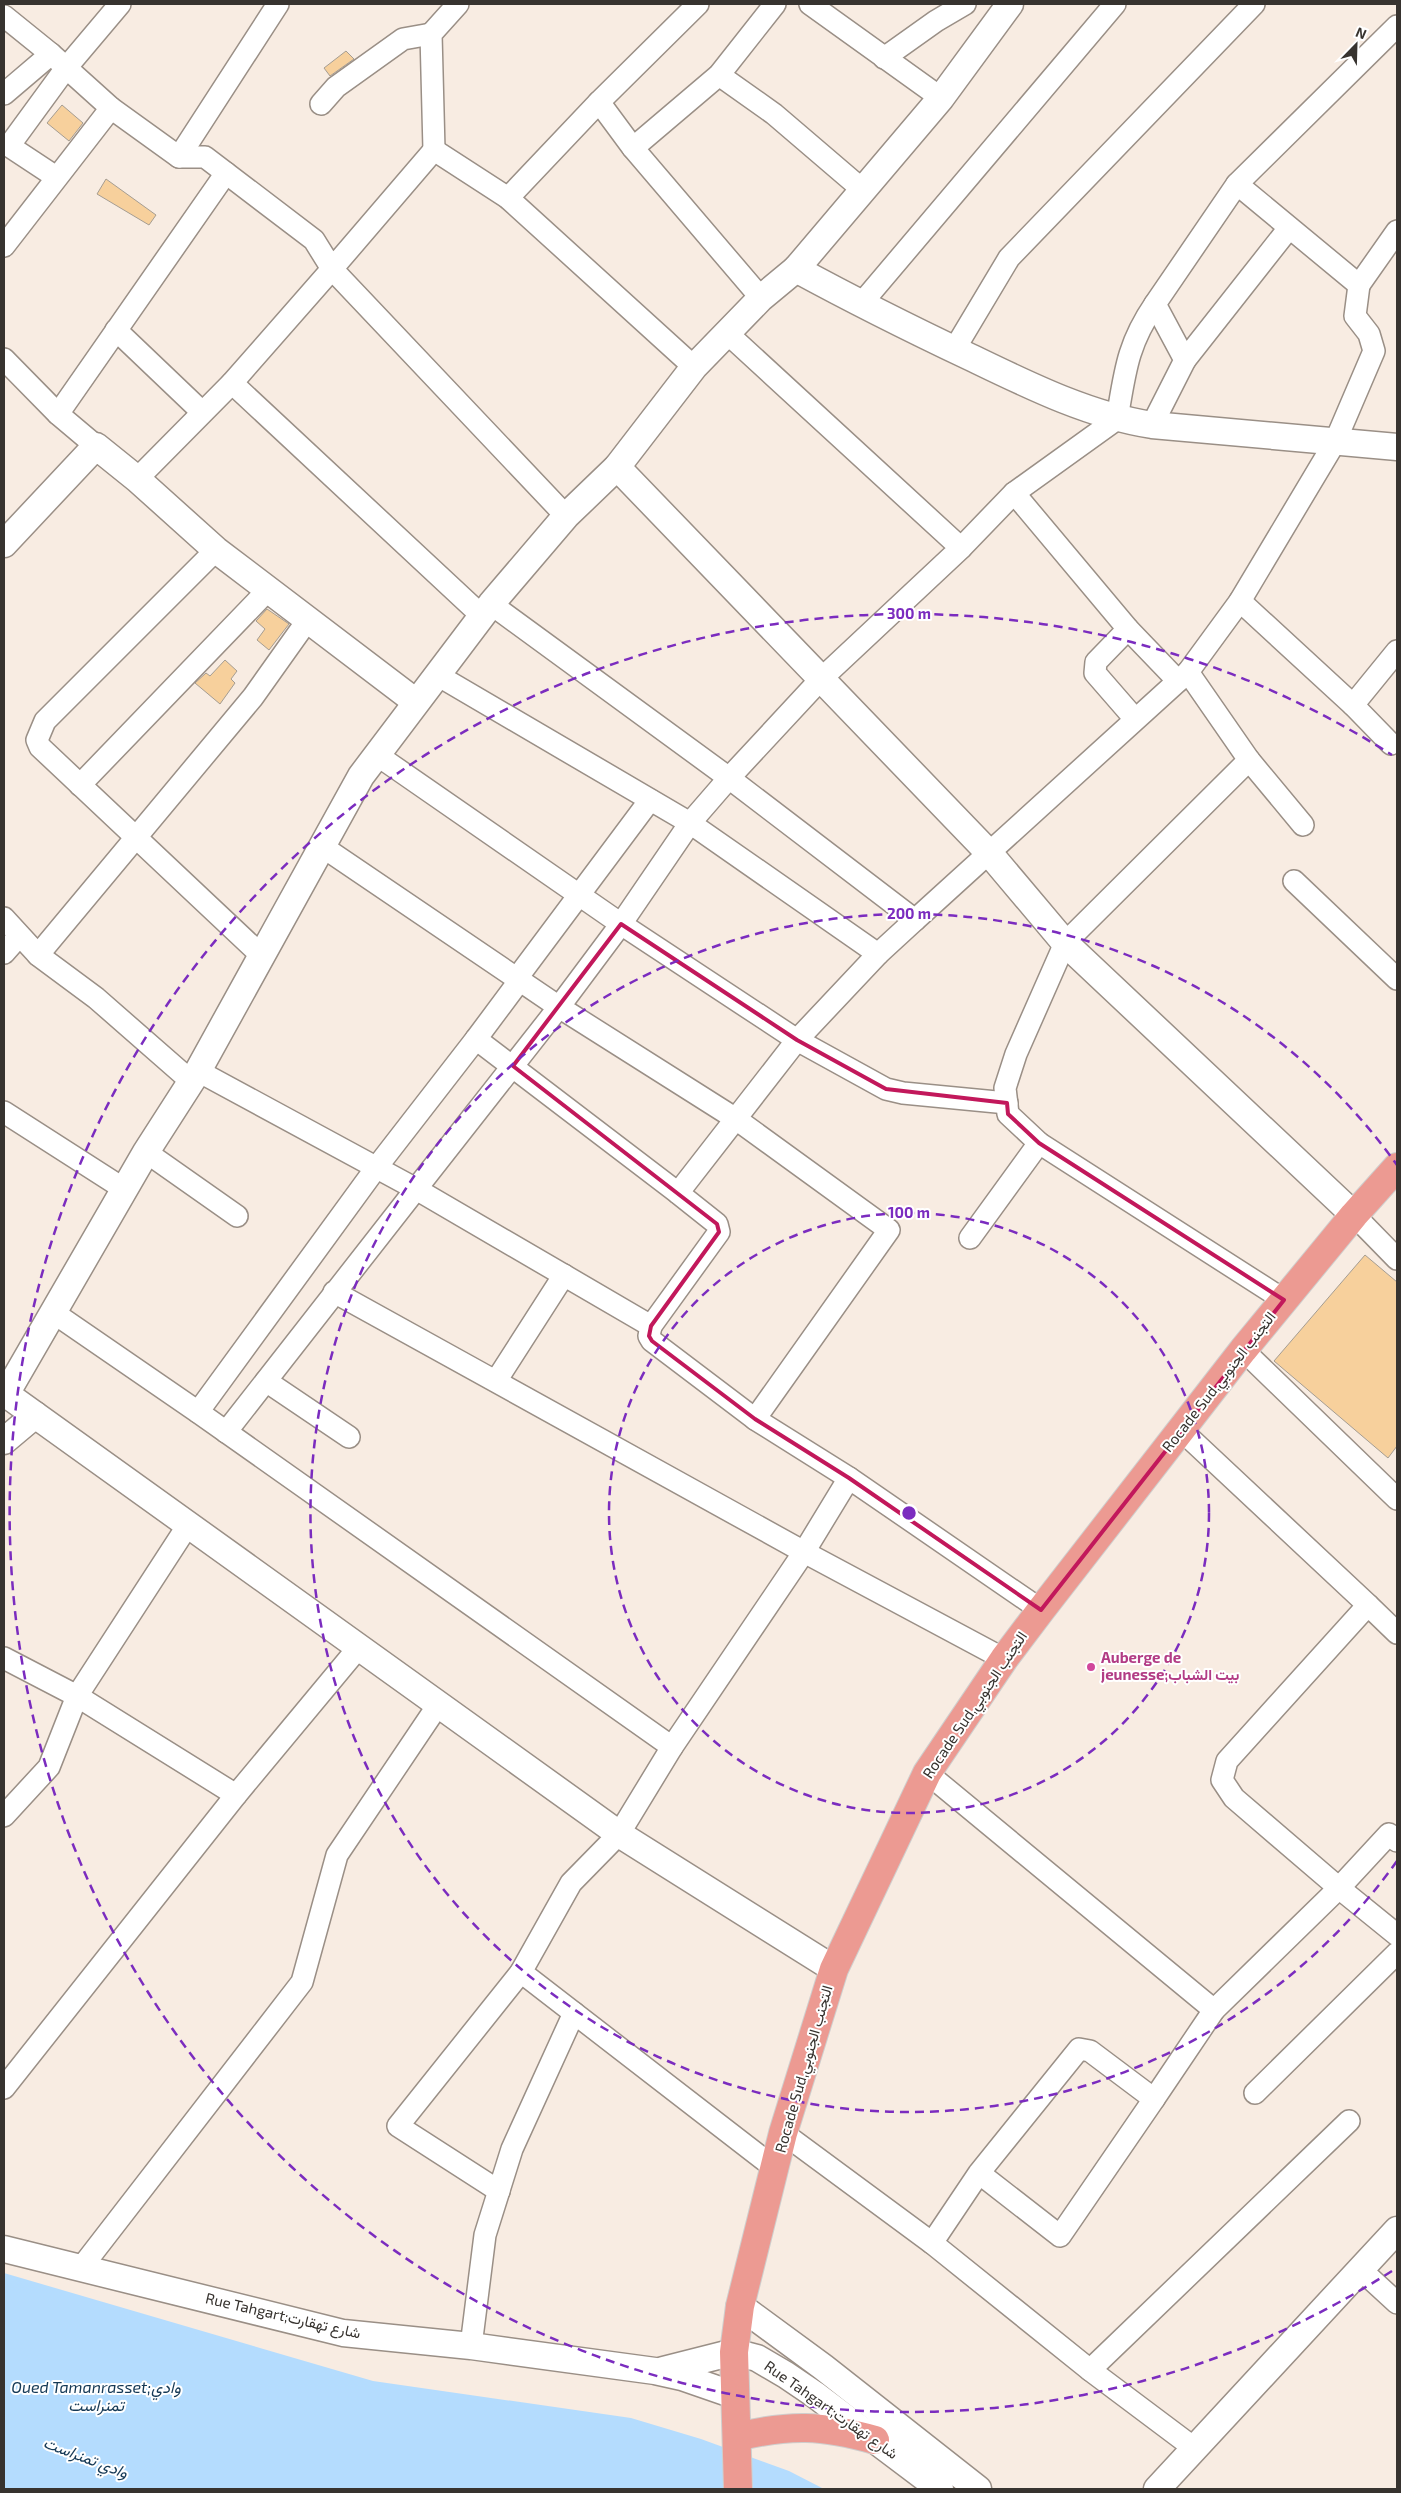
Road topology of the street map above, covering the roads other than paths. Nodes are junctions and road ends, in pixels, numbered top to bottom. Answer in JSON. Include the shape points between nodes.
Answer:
{"nodes":[{"id":1,"x":120,"y":4,"type":"edge"},
{"id":2,"x":278,"y":4,"type":"edge"},
{"id":3,"x":458,"y":4,"type":"edge"},
{"id":4,"x":698,"y":4,"type":"edge"},
{"id":5,"x":775,"y":4,"type":"edge"},
{"id":6,"x":810,"y":4,"type":"edge"},
{"id":7,"x":965,"y":4,"type":"edge"},
{"id":8,"x":1010,"y":4,"type":"edge"},
{"id":9,"x":1115,"y":4,"type":"edge"},
{"id":10,"x":1254,"y":4,"type":"edge"},
{"id":11,"x":4,"y":16,"type":"edge"},
{"id":12,"x":1397,"y":26,"type":"edge"},
{"id":13,"x":431,"y":34,"type":"junction"},
{"id":14,"x":884,"y":58,"type":"junction"},
{"id":15,"x":59,"y":61,"type":"junction"},
{"id":16,"x":719,"y":75,"type":"junction"},
{"id":17,"x":4,"y":94,"type":"edge"},
{"id":18,"x":941,"y":98,"type":"junction"},
{"id":19,"x":599,"y":102,"type":"junction"},
{"id":20,"x":321,"y":104,"type":"dead end"},
{"id":21,"x":112,"y":108,"type":"junction"},
{"id":22,"x":633,"y":148,"type":"junction"},
{"id":23,"x":434,"y":150,"type":"junction"},
{"id":24,"x":179,"y":157,"type":"junction"},
{"id":25,"x":226,"y":173,"type":"junction"},
{"id":26,"x":56,"y":177,"type":"junction"},
{"id":27,"x":1237,"y":184,"type":"junction"},
{"id":28,"x":864,"y":191,"type":"junction"},
{"id":29,"x":508,"y":198,"type":"junction"},
{"id":30,"x":1289,"y":228,"type":"junction"},
{"id":31,"x":1397,"y":231,"type":"edge"},
{"id":32,"x":4,"y":246,"type":"edge"},
{"id":33,"x":332,"y":268,"type":"junction"},
{"id":34,"x":796,"y":269,"type":"junction"},
{"id":35,"x":1359,"y":285,"type":"junction"},
{"id":36,"x":761,"y":298,"type":"junction"},
{"id":37,"x":860,"y":304,"type":"junction"},
{"id":38,"x":1155,"y":304,"type":"junction"},
{"id":39,"x":116,"y":330,"type":"junction"},
{"id":40,"x":728,"y":332,"type":"junction"},
{"id":41,"x":954,"y":350,"type":"junction"},
{"id":42,"x":4,"y":359,"type":"edge"},
{"id":43,"x":1185,"y":360,"type":"junction"},
{"id":44,"x":694,"y":367,"type":"junction"},
{"id":45,"x":232,"y":383,"type":"junction"},
{"id":46,"x":202,"y":412,"type":"junction"},
{"id":47,"x":58,"y":414,"type":"junction"},
{"id":48,"x":1117,"y":419,"type":"junction"},
{"id":49,"x":1152,"y":425,"type":"junction"},
{"id":50,"x":1335,"y":442,"type":"junction"},
{"id":51,"x":96,"y":446,"type":"junction"},
{"id":52,"x":1397,"y":447,"type":"edge"},
{"id":53,"x":617,"y":467,"type":"junction"},
{"id":54,"x":137,"y":479,"type":"junction"},
{"id":55,"x":1014,"y":493,"type":"junction"},
{"id":56,"x":566,"y":516,"type":"junction"},
{"id":57,"x":4,"y":544,"type":"edge"},
{"id":58,"x":961,"y":548,"type":"junction"},
{"id":59,"x":216,"y":550,"type":"junction"},
{"id":60,"x":268,"y":590,"type":"junction"},
{"id":61,"x":1240,"y":600,"type":"junction"},
{"id":62,"x":487,"y":610,"type":"junction"},
{"id":63,"x":307,"y":621,"type":"junction"},
{"id":64,"x":1128,"y":629,"type":"junction"},
{"id":65,"x":1397,"y":651,"type":"edge"},
{"id":66,"x":439,"y":676,"type":"junction"},
{"id":67,"x":1183,"y":676,"type":"junction"},
{"id":68,"x":820,"y":680,"type":"junction"},
{"id":69,"x":416,"y":702,"type":"junction"},
{"id":70,"x":1353,"y":705,"type":"junction"},
{"id":71,"x":1135,"y":719,"type":"junction"},
{"id":72,"x":1391,"y":744,"type":"dead end"},
{"id":73,"x":377,"y":755,"type":"junction"},
{"id":74,"x":1248,"y":760,"type":"junction"},
{"id":75,"x":729,"y":778,"type":"junction"},
{"id":76,"x":80,"y":785,"type":"junction"},
{"id":77,"x":650,"y":800,"type":"junction"},
{"id":78,"x":690,"y":823,"type":"junction"},
{"id":79,"x":1303,"y":825,"type":"dead end"},
{"id":80,"x":137,"y":837,"type":"junction"},
{"id":81,"x":323,"y":847,"type":"junction"},
{"id":82,"x":990,"y":854,"type":"junction"},
{"id":83,"x":1294,"y":881,"type":"dead end"},
{"id":84,"x":579,"y":893,"type":"junction"},
{"id":85,"x":4,"y":918,"type":"edge"},
{"id":86,"x":915,"y":920,"type":"junction"},
{"id":87,"x":621,"y":924,"type":"junction"},
{"id":88,"x":19,"y":936,"type":"junction"},
{"id":89,"x":1065,"y":943,"type":"junction"},
{"id":90,"x":4,"y":953,"type":"edge"},
{"id":91,"x":878,"y":954,"type":"junction"},
{"id":92,"x":38,"y":955,"type":"junction"},
{"id":93,"x":262,"y":956,"type":"junction"},
{"id":94,"x":519,"y":979,"type":"junction"},
{"id":95,"x":1397,"y":979,"type":"edge"},
{"id":96,"x":559,"y":1006,"type":"junction"},
{"id":97,"x":476,"y":1039,"type":"junction"},
{"id":98,"x":797,"y":1040,"type":"junction"},
{"id":99,"x":513,"y":1066,"type":"junction"},
{"id":100,"x":195,"y":1077,"type":"junction"},
{"id":101,"x":1007,"y":1103,"type":"junction"},
{"id":102,"x":4,"y":1112,"type":"edge"},
{"id":103,"x":736,"y":1119,"type":"junction"},
{"id":104,"x":1040,"y":1143,"type":"junction"},
{"id":105,"x":146,"y":1152,"type":"junction"},
{"id":106,"x":1397,"y":1167,"type":"edge"},
{"id":107,"x":376,"y":1168,"type":"junction"},
{"id":108,"x":124,"y":1189,"type":"junction"},
{"id":109,"x":416,"y":1190,"type":"junction"},
{"id":110,"x":678,"y":1193,"type":"junction"},
{"id":111,"x":1354,"y":1215,"type":"junction"},
{"id":112,"x":237,"y":1216,"type":"dead end"},
{"id":113,"x":970,"y":1238,"type":"dead end"},
{"id":114,"x":1397,"y":1259,"type":"edge"},
{"id":115,"x":564,"y":1275,"type":"junction"},
{"id":116,"x":334,"y":1292,"type":"junction"},
{"id":117,"x":1284,"y":1300,"type":"junction"},
{"id":118,"x":54,"y":1313,"type":"junction"},
{"id":119,"x":651,"y":1326,"type":"junction"},
{"id":120,"x":1243,"y":1350,"type":"junction"},
{"id":121,"x":266,"y":1381,"type":"junction"},
{"id":122,"x":496,"y":1381,"type":"junction"},
{"id":123,"x":5,"y":1394,"type":"edge"},
{"id":124,"x":198,"y":1412,"type":"junction"},
{"id":125,"x":35,"y":1415,"type":"junction"},
{"id":126,"x":755,"y":1419,"type":"junction"},
{"id":127,"x":1182,"y":1430,"type":"junction"},
{"id":128,"x":226,"y":1432,"type":"junction"},
{"id":129,"x":349,"y":1437,"type":"dead end"},
{"id":130,"x":4,"y":1441,"type":"edge"},
{"id":131,"x":849,"y":1478,"type":"junction"},
{"id":132,"x":1397,"y":1499,"type":"edge"},
{"id":133,"x":188,"y":1525,"type":"junction"},
{"id":134,"x":804,"y":1552,"type":"junction"},
{"id":135,"x":1368,"y":1606,"type":"junction"},
{"id":136,"x":1041,"y":1610,"type":"junction"},
{"id":137,"x":1397,"y":1633,"type":"edge"},
{"id":138,"x":358,"y":1647,"type":"junction"},
{"id":139,"x":4,"y":1658,"type":"edge"},
{"id":140,"x":1004,"y":1659,"type":"junction"},
{"id":141,"x":77,"y":1696,"type":"junction"},
{"id":142,"x":438,"y":1705,"type":"junction"},
{"id":143,"x":672,"y":1747,"type":"junction"},
{"id":144,"x":927,"y":1773,"type":"junction"},
{"id":145,"x":236,"y":1795,"type":"junction"},
{"id":146,"x":4,"y":1816,"type":"edge"},
{"id":147,"x":619,"y":1834,"type":"junction"},
{"id":148,"x":1397,"y":1842,"type":"edge"},
{"id":149,"x":1339,"y":1888,"type":"junction"},
{"id":150,"x":1397,"y":1935,"type":"edge"},
{"id":151,"x":1397,"y":1954,"type":"edge"},
{"id":152,"x":834,"y":1969,"type":"junction"},
{"id":153,"x":521,"y":1972,"type":"junction"},
{"id":154,"x":1214,"y":2010,"type":"junction"},
{"id":155,"x":574,"y":2013,"type":"junction"},
{"id":156,"x":4,"y":2088,"type":"edge"},
{"id":157,"x":1255,"y":2093,"type":"dead end"},
{"id":158,"x":1154,"y":2099,"type":"junction"},
{"id":159,"x":1349,"y":2121,"type":"dead end"},
{"id":160,"x":784,"y":2133,"type":"junction"},
{"id":161,"x":776,"y":2169,"type":"junction"},
{"id":162,"x":980,"y":2173,"type":"junction"},
{"id":163,"x":499,"y":2191,"type":"junction"},
{"id":164,"x":1397,"y":2230,"type":"edge"},
{"id":165,"x":932,"y":2243,"type":"junction"},
{"id":166,"x":4,"y":2249,"type":"edge"},
{"id":167,"x":81,"y":2268,"type":"junction"},
{"id":168,"x":1360,"y":2269,"type":"junction"},
{"id":169,"x":1397,"y":2303,"type":"edge"},
{"id":170,"x":740,"y":2306,"type":"junction"},
{"id":171,"x":471,"y":2346,"type":"junction"},
{"id":172,"x":734,"y":2352,"type":"junction"},
{"id":173,"x":1090,"y":2370,"type":"junction"},
{"id":174,"x":655,"y":2372,"type":"junction"},
{"id":175,"x":734,"y":2395,"type":"junction"},
{"id":176,"x":737,"y":2440,"type":"junction"},
{"id":177,"x":875,"y":2440,"type":"junction"},
{"id":178,"x":1194,"y":2448,"type":"junction"},
{"id":179,"x":738,"y":2489,"type":"edge"},
{"id":180,"x":940,"y":2489,"type":"edge"},
{"id":181,"x":978,"y":2489,"type":"edge"},
{"id":182,"x":1157,"y":2489,"type":"edge"}],
"edges":[{"from":1,"to":15,"type":"street"},
{"from":2,"to":24,"type":"street"},
{"from":3,"to":13,"type":"street"},
{"from":4,"to":19,"type":"street"},
{"from":5,"to":16,"type":"street"},
{"from":6,"to":14,"type":"street"},
{"from":7,"to":14,"type":"street"},
{"from":8,"to":18,"type":"street"},
{"from":9,"to":37,"type":"street"},
{"from":10,"to":41,"type":"street","via":[[1009,258]]},
{"from":11,"to":15,"type":"street"},
{"from":12,"to":27,"type":"street"},
{"from":13,"to":20,"type":"street","via":[[403,39],[336,87]]},
{"from":13,"to":23,"type":"street"},
{"from":14,"to":18,"type":"street"},
{"from":15,"to":17,"type":"street"},
{"from":15,"to":21,"type":"street"},
{"from":15,"to":26,"type":"street","via":[[9,146]]},
{"from":16,"to":22,"type":"street"},
{"from":16,"to":28,"type":"street","via":[[774,114]]},
{"from":18,"to":28,"type":"street"},
{"from":19,"to":22,"type":"street"},
{"from":19,"to":29,"type":"street"},
{"from":21,"to":24,"type":"street"},
{"from":21,"to":26,"type":"street"},
{"from":22,"to":36,"type":"street"},
{"from":23,"to":29,"type":"street"},
{"from":23,"to":33,"type":"street"},
{"from":24,"to":25,"type":"street","via":[[205,157]]},
{"from":25,"to":33,"type":"street","via":[[314,240]]},
{"from":25,"to":39,"type":"street"},
{"from":26,"to":32,"type":"street"},
{"from":27,"to":30,"type":"street"},
{"from":27,"to":38,"type":"street"},
{"from":28,"to":34,"type":"street"},
{"from":29,"to":44,"type":"street"},
{"from":30,"to":35,"type":"street"},
{"from":30,"to":43,"type":"street"},
{"from":31,"to":35,"type":"street"},
{"from":33,"to":45,"type":"street"},
{"from":33,"to":56,"type":"street"},
{"from":34,"to":36,"type":"street"},
{"from":34,"to":37,"type":"street"},
{"from":35,"to":50,"type":"street","via":[[1355,316],[1369,334],[1374,351]]},
{"from":36,"to":40,"type":"street"},
{"from":37,"to":41,"type":"street"},
{"from":38,"to":43,"type":"street"},
{"from":38,"to":48,"type":"street","via":[[1138,328],[1128,357]]},
{"from":39,"to":46,"type":"street"},
{"from":39,"to":47,"type":"street"},
{"from":40,"to":44,"type":"street"},
{"from":40,"to":58,"type":"street"},
{"from":41,"to":48,"type":"street","via":[[1028,386]]},
{"from":42,"to":47,"type":"street"},
{"from":43,"to":49,"type":"street"},
{"from":44,"to":53,"type":"street"},
{"from":45,"to":46,"type":"street"},
{"from":45,"to":62,"type":"street"},
{"from":46,"to":54,"type":"street"},
{"from":47,"to":51,"type":"street"},
{"from":48,"to":49,"type":"street"},
{"from":48,"to":55,"type":"street"},
{"from":49,"to":50,"type":"street"},
{"from":50,"to":52,"type":"street"},
{"from":50,"to":61,"type":"street"},
{"from":51,"to":54,"type":"street"},
{"from":51,"to":57,"type":"street"},
{"from":53,"to":56,"type":"street"},
{"from":53,"to":68,"type":"street"},
{"from":54,"to":59,"type":"street"},
{"from":55,"to":58,"type":"street"},
{"from":55,"to":64,"type":"street"},
{"from":56,"to":62,"type":"street"},
{"from":58,"to":68,"type":"street"},
{"from":59,"to":60,"type":"street"},
{"from":59,"to":76,"type":"street","via":[[45,721],[37,740],[40,747]]},
{"from":60,"to":63,"type":"street"},
{"from":60,"to":76,"type":"street"},
{"from":61,"to":67,"type":"street"},
{"from":61,"to":70,"type":"street"},
{"from":62,"to":66,"type":"street"},
{"from":62,"to":75,"type":"street"},
{"from":63,"to":69,"type":"street"},
{"from":63,"to":80,"type":"street","via":[[253,697]]},
{"from":64,"to":67,"type":"street"},
{"from":64,"to":71,"type":"street","via":[[1096,662],[1096,673]]},
{"from":65,"to":70,"type":"street"},
{"from":66,"to":69,"type":"street"},
{"from":66,"to":77,"type":"street"},
{"from":67,"to":71,"type":"street"},
{"from":67,"to":74,"type":"street"},
{"from":68,"to":75,"type":"street"},
{"from":68,"to":82,"type":"street"},
{"from":69,"to":73,"type":"street"},
{"from":70,"to":72,"type":"street"},
{"from":71,"to":82,"type":"street"},
{"from":73,"to":81,"type":"street","via":[[361,776]]},
{"from":73,"to":84,"type":"street"},
{"from":74,"to":79,"type":"street"},
{"from":74,"to":89,"type":"street"},
{"from":75,"to":78,"type":"street"},
{"from":75,"to":86,"type":"street"},
{"from":76,"to":80,"type":"street"},
{"from":77,"to":78,"type":"street"},
{"from":77,"to":84,"type":"street"},
{"from":78,"to":87,"type":"street"},
{"from":78,"to":91,"type":"street"},
{"from":80,"to":92,"type":"street"},
{"from":80,"to":93,"type":"street"},
{"from":81,"to":93,"type":"street"},
{"from":81,"to":94,"type":"street"},
{"from":82,"to":86,"type":"street"},
{"from":82,"to":89,"type":"street"},
{"from":83,"to":95,"type":"street"},
{"from":84,"to":87,"type":"street"},
{"from":84,"to":94,"type":"street"},
{"from":85,"to":88,"type":"street"},
{"from":86,"to":91,"type":"street"},
{"from":87,"to":96,"type":"street"},
{"from":87,"to":98,"type":"street"},
{"from":88,"to":90,"type":"street"},
{"from":88,"to":92,"type":"street"},
{"from":89,"to":101,"type":"street","via":[[1016,1054],[1005,1088]]},
{"from":89,"to":111,"type":"street"},
{"from":91,"to":98,"type":"street"},
{"from":92,"to":100,"type":"street"},
{"from":93,"to":100,"type":"street"},
{"from":94,"to":96,"type":"street"},
{"from":94,"to":97,"type":"street"},
{"from":96,"to":99,"type":"street"},
{"from":96,"to":103,"type":"street"},
{"from":97,"to":99,"type":"street"},
{"from":97,"to":107,"type":"street"},
{"from":98,"to":101,"type":"street","via":[[886,1089]]},
{"from":98,"to":103,"type":"street"},
{"from":99,"to":109,"type":"street"},
{"from":99,"to":110,"type":"street"},
{"from":100,"to":105,"type":"street"},
{"from":100,"to":107,"type":"street"},
{"from":101,"to":104,"type":"street","via":[[1008,1114]]},
{"from":102,"to":108,"type":"street"},
{"from":103,"to":110,"type":"street"},
{"from":103,"to":126,"type":"street","via":[[889,1230]]},
{"from":104,"to":113,"type":"street"},
{"from":104,"to":117,"type":"street"},
{"from":105,"to":108,"type":"street"},
{"from":105,"to":112,"type":"street"},
{"from":106,"to":111,"type":"main road","name":"Rocade Sud,التجنب الجنوبي"},
{"from":107,"to":109,"type":"street"},
{"from":107,"to":124,"type":"street"},
{"from":108,"to":118,"type":"street"},
{"from":109,"to":115,"type":"street"},
{"from":109,"to":116,"type":"street"},
{"from":110,"to":119,"type":"street","via":[[716,1224],[719,1232]]},
{"from":111,"to":114,"type":"street"},
{"from":111,"to":117,"type":"main road","name":"Rocade Sud,التجنب الجنوبي"},
{"from":115,"to":119,"type":"street"},
{"from":115,"to":122,"type":"street"},
{"from":116,"to":121,"type":"street"},
{"from":116,"to":122,"type":"street"},
{"from":117,"to":120,"type":"main road","name":"Rocade Sud,التجنب الجنوبي"},
{"from":118,"to":123,"type":"street"},
{"from":118,"to":124,"type":"street"},
{"from":119,"to":126,"type":"street","via":[[648,1336],[652,1341]]},
{"from":120,"to":127,"type":"main road","name":"Rocade Sud,التجنب الجنوبي"},
{"from":120,"to":132,"type":"street"},
{"from":121,"to":128,"type":"street"},
{"from":121,"to":129,"type":"street"},
{"from":122,"to":134,"type":"street"},
{"from":123,"to":125,"type":"street"},
{"from":124,"to":128,"type":"street"},
{"from":125,"to":130,"type":"street"},
{"from":125,"to":133,"type":"street"},
{"from":126,"to":131,"type":"street"},
{"from":127,"to":135,"type":"street"},
{"from":127,"to":136,"type":"main road","name":"Rocade Sud,التجنب الجنوبي"},
{"from":128,"to":143,"type":"street"},
{"from":131,"to":134,"type":"street"},
{"from":131,"to":136,"type":"street"},
{"from":133,"to":138,"type":"street"},
{"from":133,"to":141,"type":"street"},
{"from":134,"to":140,"type":"street"},
{"from":134,"to":143,"type":"street"},
{"from":135,"to":137,"type":"street"},
{"from":135,"to":149,"type":"street","via":[[1227,1761],[1222,1780],[1234,1798]]},
{"from":136,"to":140,"type":"main road","name":"Rocade Sud,التجنب الجنوبي"},
{"from":138,"to":142,"type":"street"},
{"from":138,"to":145,"type":"street"},
{"from":139,"to":141,"type":"street"},
{"from":140,"to":144,"type":"main road","name":"Rocade Sud,التجنب الجنوبي"},
{"from":141,"to":145,"type":"street"},
{"from":141,"to":146,"type":"street","via":[[49,1767]]},
{"from":142,"to":147,"type":"street"},
{"from":142,"to":167,"type":"street","via":[[337,1855],[302,1982]]},
{"from":143,"to":147,"type":"street"},
{"from":144,"to":152,"type":"main road","name":"Rocade Sud,التجنب الجنوبي"},
{"from":144,"to":154,"type":"street"},
{"from":145,"to":156,"type":"street"},
{"from":147,"to":152,"type":"street"},
{"from":147,"to":153,"type":"street","via":[[571,1884]]},
{"from":148,"to":149,"type":"street","via":[[1389,1834]]},
{"from":149,"to":150,"type":"street"},
{"from":149,"to":154,"type":"street"},
{"from":151,"to":157,"type":"street"},
{"from":152,"to":160,"type":"main road","name":"Rocade Sud,التجنب الجنوبي"},
{"from":153,"to":155,"type":"street"},
{"from":153,"to":163,"type":"street","via":[[398,2126]]},
{"from":154,"to":158,"type":"street"},
{"from":155,"to":161,"type":"street"},
{"from":155,"to":163,"type":"street","via":[[512,2149]]},
{"from":158,"to":162,"type":"street","via":[[1090,2051],[1079,2049]]},
{"from":158,"to":162,"type":"street","via":[[1060,2236]]},
{"from":159,"to":173,"type":"street"},
{"from":160,"to":161,"type":"main road","name":"Rocade Sud,التجنب الجنوبي"},
{"from":160,"to":165,"type":"street"},
{"from":161,"to":170,"type":"main road","name":"Rocade Sud,التجنب الجنوبي"},
{"from":162,"to":165,"type":"street"},
{"from":163,"to":171,"type":"street","via":[[485,2235]]},
{"from":164,"to":168,"type":"street"},
{"from":165,"to":173,"type":"street"},
{"from":166,"to":167,"type":"street","name":"Rue Tahgart;شارع تهقارت"},
{"from":167,"to":171,"type":"street","name":"Rue Tahgart;شارع تهقارت","via":[[343,2333]]},
{"from":168,"to":169,"type":"street"},
{"from":168,"to":178,"type":"street"},
{"from":170,"to":172,"type":"main road","name":"Rocade Sud,التجنب الجنوبي"},
{"from":170,"to":181,"type":"street","name":"Rue Tahgart;شارع تهقارت"},
{"from":171,"to":174,"type":"street","name":"Rue Tahgart;شارع تهقارت"},
{"from":172,"to":174,"type":"street","name":"Rue Tahgart;شارع تهقارت"},
{"from":172,"to":175,"type":"main road","name":"Rocade Sud,التجنب الجنوبي"},
{"from":172,"to":177,"type":"street","name":"Rue Tahgart;شارع تهقارت","via":[[757,2358],[786,2375]]},
{"from":173,"to":178,"type":"street"},
{"from":174,"to":175,"type":"street","name":"Rue Tahgart;شارع تهقارت","via":[[682,2377]]},
{"from":175,"to":176,"type":"main road","name":"Rocade Sud,التجنب الجنوبي"},
{"from":176,"to":177,"type":"main road","via":[[771,2429],[806,2427],[841,2430]]},
{"from":176,"to":179,"type":"main road","name":"Rocade Sud,التجنب الجنوبي"},
{"from":177,"to":180,"type":"street","name":"Rue Tahgart;شارع تهقارت"},
{"from":178,"to":182,"type":"street"}]}
